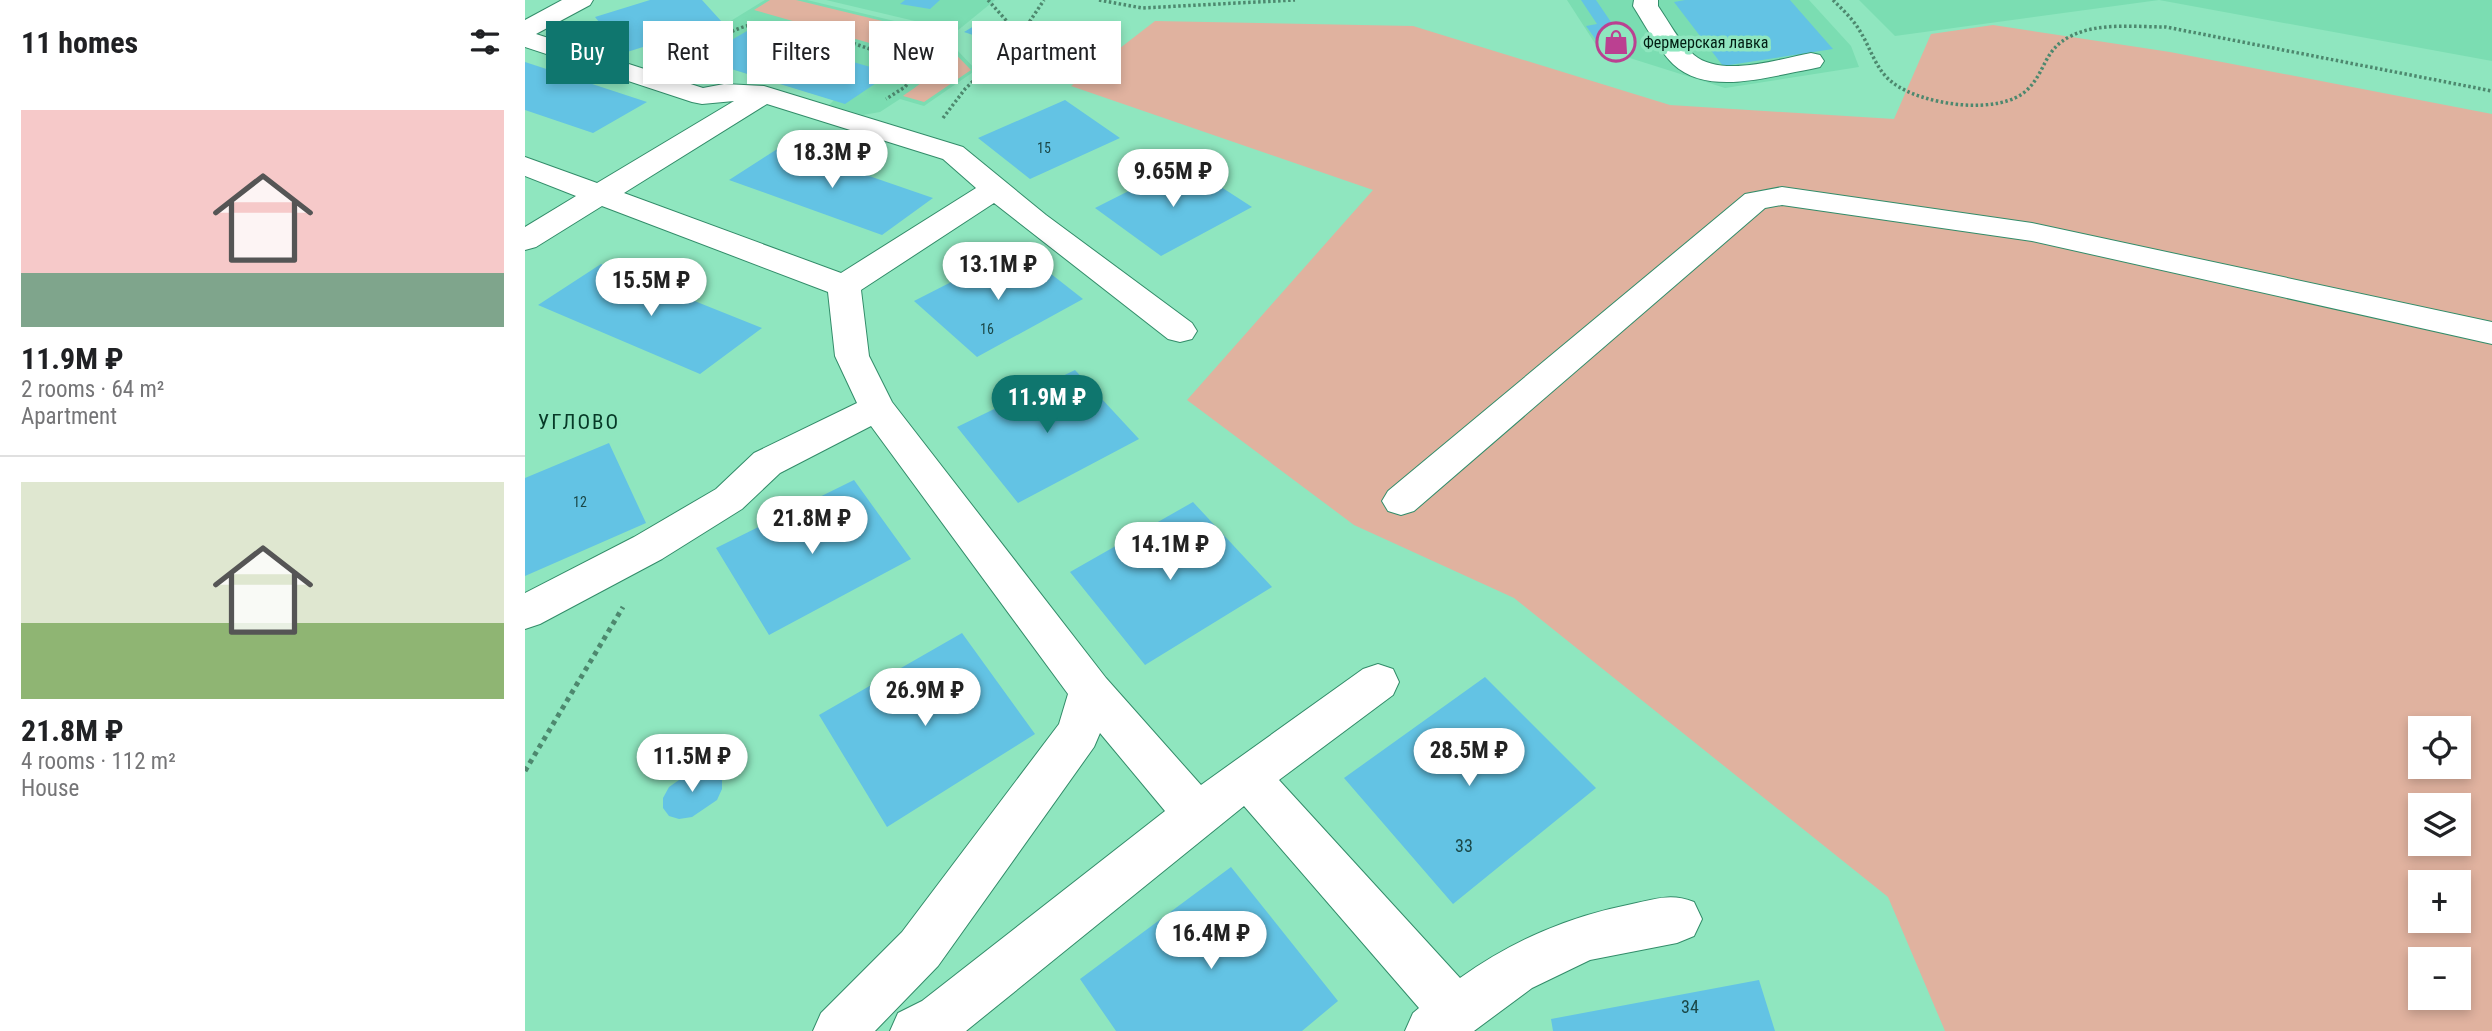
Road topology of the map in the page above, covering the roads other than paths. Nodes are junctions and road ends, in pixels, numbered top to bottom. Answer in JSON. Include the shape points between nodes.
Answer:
{"nodes":[{"id":1,"x":581,"y":0,"type":"edge"},
{"id":2,"x":1646,"y":0,"type":"edge"},
{"id":3,"x":525,"y":30,"type":"edge"},
{"id":4,"x":525,"y":39,"type":"edge"},
{"id":5,"x":1811,"y":61,"type":"dead end"},
{"id":6,"x":764,"y":94,"type":"junction"},
{"id":7,"x":525,"y":166,"type":"edge"},
{"id":8,"x":995,"y":189,"type":"junction"},
{"id":9,"x":600,"y":194,"type":"junction"},
{"id":10,"x":525,"y":240,"type":"edge"},
{"id":11,"x":844,"y":286,"type":"junction"},
{"id":12,"x":1180,"y":331,"type":"dead end"},
{"id":13,"x":2492,"y":333,"type":"edge"},
{"id":14,"x":877,"y":408,"type":"junction"},
{"id":15,"x":1401,"y":501,"type":"dead end"},
{"id":16,"x":525,"y":612,"type":"edge"},
{"id":17,"x":1378,"y":682,"type":"dead end"},
{"id":18,"x":1091,"y":691,"type":"junction"},
{"id":19,"x":1247,"y":777,"type":"junction"},
{"id":20,"x":1197,"y":814,"type":"junction"},
{"id":21,"x":1677,"y":919,"type":"dead end"},
{"id":22,"x":1443,"y":1021,"type":"edge"},
{"id":23,"x":839,"y":1031,"type":"edge"},
{"id":24,"x":916,"y":1031,"type":"edge"}],
"edges":[{"from":1,"to":3,"type":"lane"},
{"from":2,"to":5,"type":"lane","via":[[1644,6],[1685,61],[1704,72],[1727,74]]},
{"from":4,"to":6,"type":"lane","via":[[702,96],[746,91]]},
{"from":6,"to":8,"type":"lane","via":[[953,153]]},
{"from":6,"to":9,"type":"lane"},
{"from":7,"to":9,"type":"lane"},
{"from":8,"to":11,"type":"lane"},
{"from":8,"to":12,"type":"lane"},
{"from":9,"to":10,"type":"lane"},
{"from":9,"to":11,"type":"lane"},
{"from":11,"to":14,"type":"lane","via":[[852,356]]},
{"from":13,"to":15,"type":"lane","via":[[2032,232],[1782,196],[1756,200]]},
{"from":14,"to":16,"type":"lane","via":[[767,463],[729,499]]},
{"from":14,"to":18,"type":"lane"},
{"from":17,"to":19,"type":"lane"},
{"from":18,"to":20,"type":"lane"},
{"from":18,"to":23,"type":"lane","via":[[1077,733],[920,949]]},
{"from":19,"to":20,"type":"lane"},
{"from":19,"to":22,"type":"lane"},
{"from":20,"to":24,"type":"lane","via":[[940,1019]]},
{"from":21,"to":22,"type":"lane","via":[[1586,937],[1514,970]]}]}
